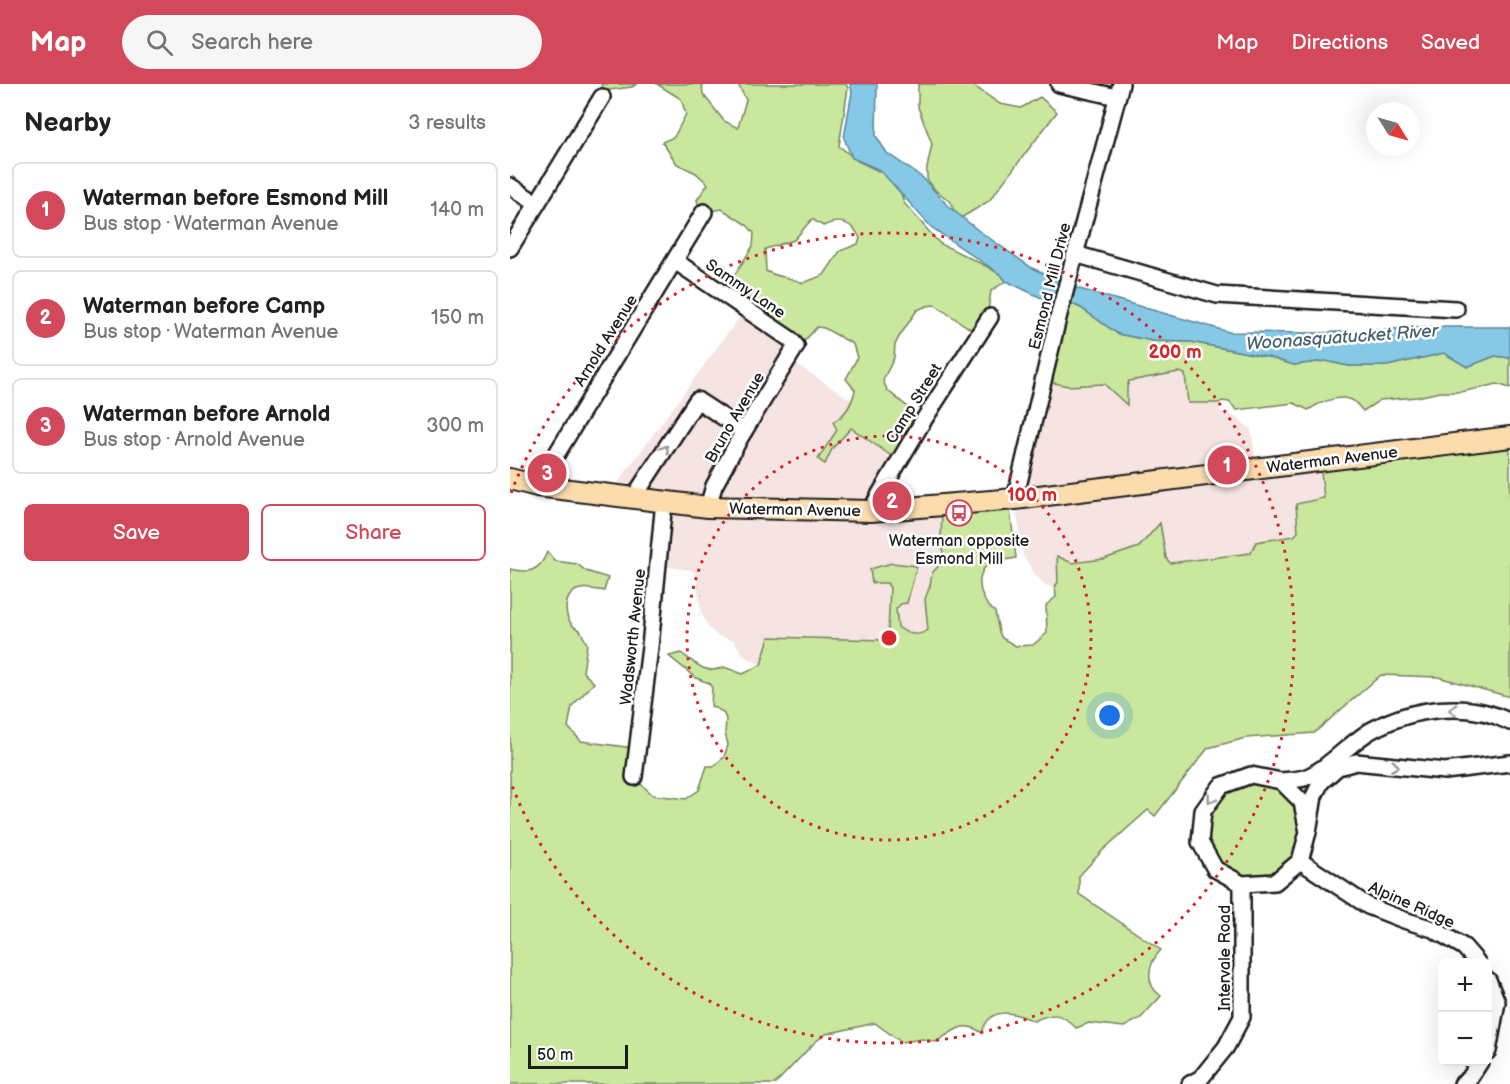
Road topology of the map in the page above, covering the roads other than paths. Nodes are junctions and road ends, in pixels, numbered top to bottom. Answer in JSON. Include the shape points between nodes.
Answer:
{"nodes":[{"id":1,"x":1059,"y":84,"type":"edge"},
{"id":2,"x":1119,"y":90,"type":"edge"},
{"id":3,"x":602,"y":97,"type":"dead end"},
{"id":4,"x":510,"y":186,"type":"edge"},
{"id":5,"x":537,"y":204,"type":"junction"},
{"id":6,"x":704,"y":212,"type":"dead end"},
{"id":7,"x":510,"y":248,"type":"edge"},
{"id":8,"x":1074,"y":254,"type":"junction"},
{"id":9,"x":675,"y":261,"type":"junction"},
{"id":10,"x":1456,"y":309,"type":"dead end"},
{"id":11,"x":990,"y":317,"type":"dead end"},
{"id":12,"x":796,"y":346,"type":"joint"},
{"id":13,"x":744,"y":430,"type":"junction"},
{"id":14,"x":1510,"y":437,"type":"edge"},
{"id":15,"x":510,"y":479,"type":"edge"},
{"id":16,"x":537,"y":486,"type":"junction"},
{"id":17,"x":634,"y":497,"type":"junction"},
{"id":18,"x":1016,"y":499,"type":"junction"},
{"id":19,"x":664,"y":501,"type":"junction"},
{"id":20,"x":708,"y":507,"type":"junction"},
{"id":21,"x":871,"y":511,"type":"junction"},
{"id":22,"x":1510,"y":722,"type":"edge"},
{"id":23,"x":1510,"y":763,"type":"edge"},
{"id":24,"x":634,"y":777,"type":"dead end"},
{"id":25,"x":1281,"y":781,"type":"junction"},
{"id":26,"x":1308,"y":832,"type":"junction"},
{"id":27,"x":1300,"y":861,"type":"junction"},
{"id":28,"x":1242,"y":884,"type":"junction"},
{"id":29,"x":1473,"y":958,"type":"edge"},
{"id":30,"x":1492,"y":990,"type":"edge"},
{"id":31,"x":1492,"y":1029,"type":"edge"},
{"id":32,"x":1477,"y":1066,"type":"edge"},
{"id":33,"x":1190,"y":1084,"type":"edge"},
{"id":34,"x":1462,"y":1084,"type":"edge"}],
"edges":[{"from":1,"to":2,"type":"street"},
{"from":2,"to":8,"type":"street","name":"Esmond Mill Drive"},
{"from":3,"to":5,"type":"street"},
{"from":4,"to":5,"type":"street"},
{"from":5,"to":7,"type":"street"},
{"from":6,"to":9,"type":"street","name":"Arnold Avenue"},
{"from":8,"to":10,"type":"street","via":[[1217,295]]},
{"from":8,"to":18,"type":"street","name":"Esmond Mill Drive"},
{"from":9,"to":12,"type":"street","name":"Sammy Lane"},
{"from":9,"to":16,"type":"street","name":"Arnold Avenue"},
{"from":11,"to":21,"type":"street","name":"Camp Street"},
{"from":12,"to":13,"type":"street","name":"Bruno Avenue"},
{"from":17,"to":13,"type":"street","one_way":true,"via":[[697,400]]},
{"from":13,"to":20,"type":"street","name":"Bruno Avenue","via":[[714,486]]},
{"from":14,"to":18,"type":"main road","name":"Waterman Avenue"},
{"from":15,"to":16,"type":"main road","name":"Waterman Avenue"},
{"from":16,"to":17,"type":"main road","name":"Waterman Avenue"},
{"from":17,"to":19,"type":"main road","name":"Waterman Avenue"},
{"from":18,"to":21,"type":"main road","name":"Waterman Avenue"},
{"from":19,"to":20,"type":"main road","name":"Waterman Avenue"},
{"from":19,"to":24,"type":"street","name":"Wadsworth Avenue"},
{"from":20,"to":21,"type":"main road","name":"Waterman Avenue"},
{"from":22,"to":25,"type":"street","one_way":true,"via":[[1458,709],[1403,716],[1371,730],[1305,778]]},
{"from":26,"to":23,"type":"street","one_way":true,"via":[[1314,796],[1321,782],[1338,767],[1356,762],[1445,771]]},
{"from":25,"to":26,"type":"street","via":[[1302,802]]},
{"from":25,"to":28,"type":"street","one_way":true,"via":[[1251,775],[1221,786],[1203,811],[1200,842],[1215,869]]},
{"from":26,"to":27,"type":"street"},
{"from":27,"to":28,"type":"street","via":[[1275,882]]},
{"from":27,"to":29,"type":"street","name":"Alpine Ridge","via":[[1368,906],[1433,929],[1464,947]]},
{"from":28,"to":33,"type":"street","name":"Intervale Road","via":[[1242,1017],[1226,1047],[1201,1078]]},
{"from":30,"to":31,"type":"street","via":[[1497,1002]]},
{"from":32,"to":34,"type":"street"}]}
